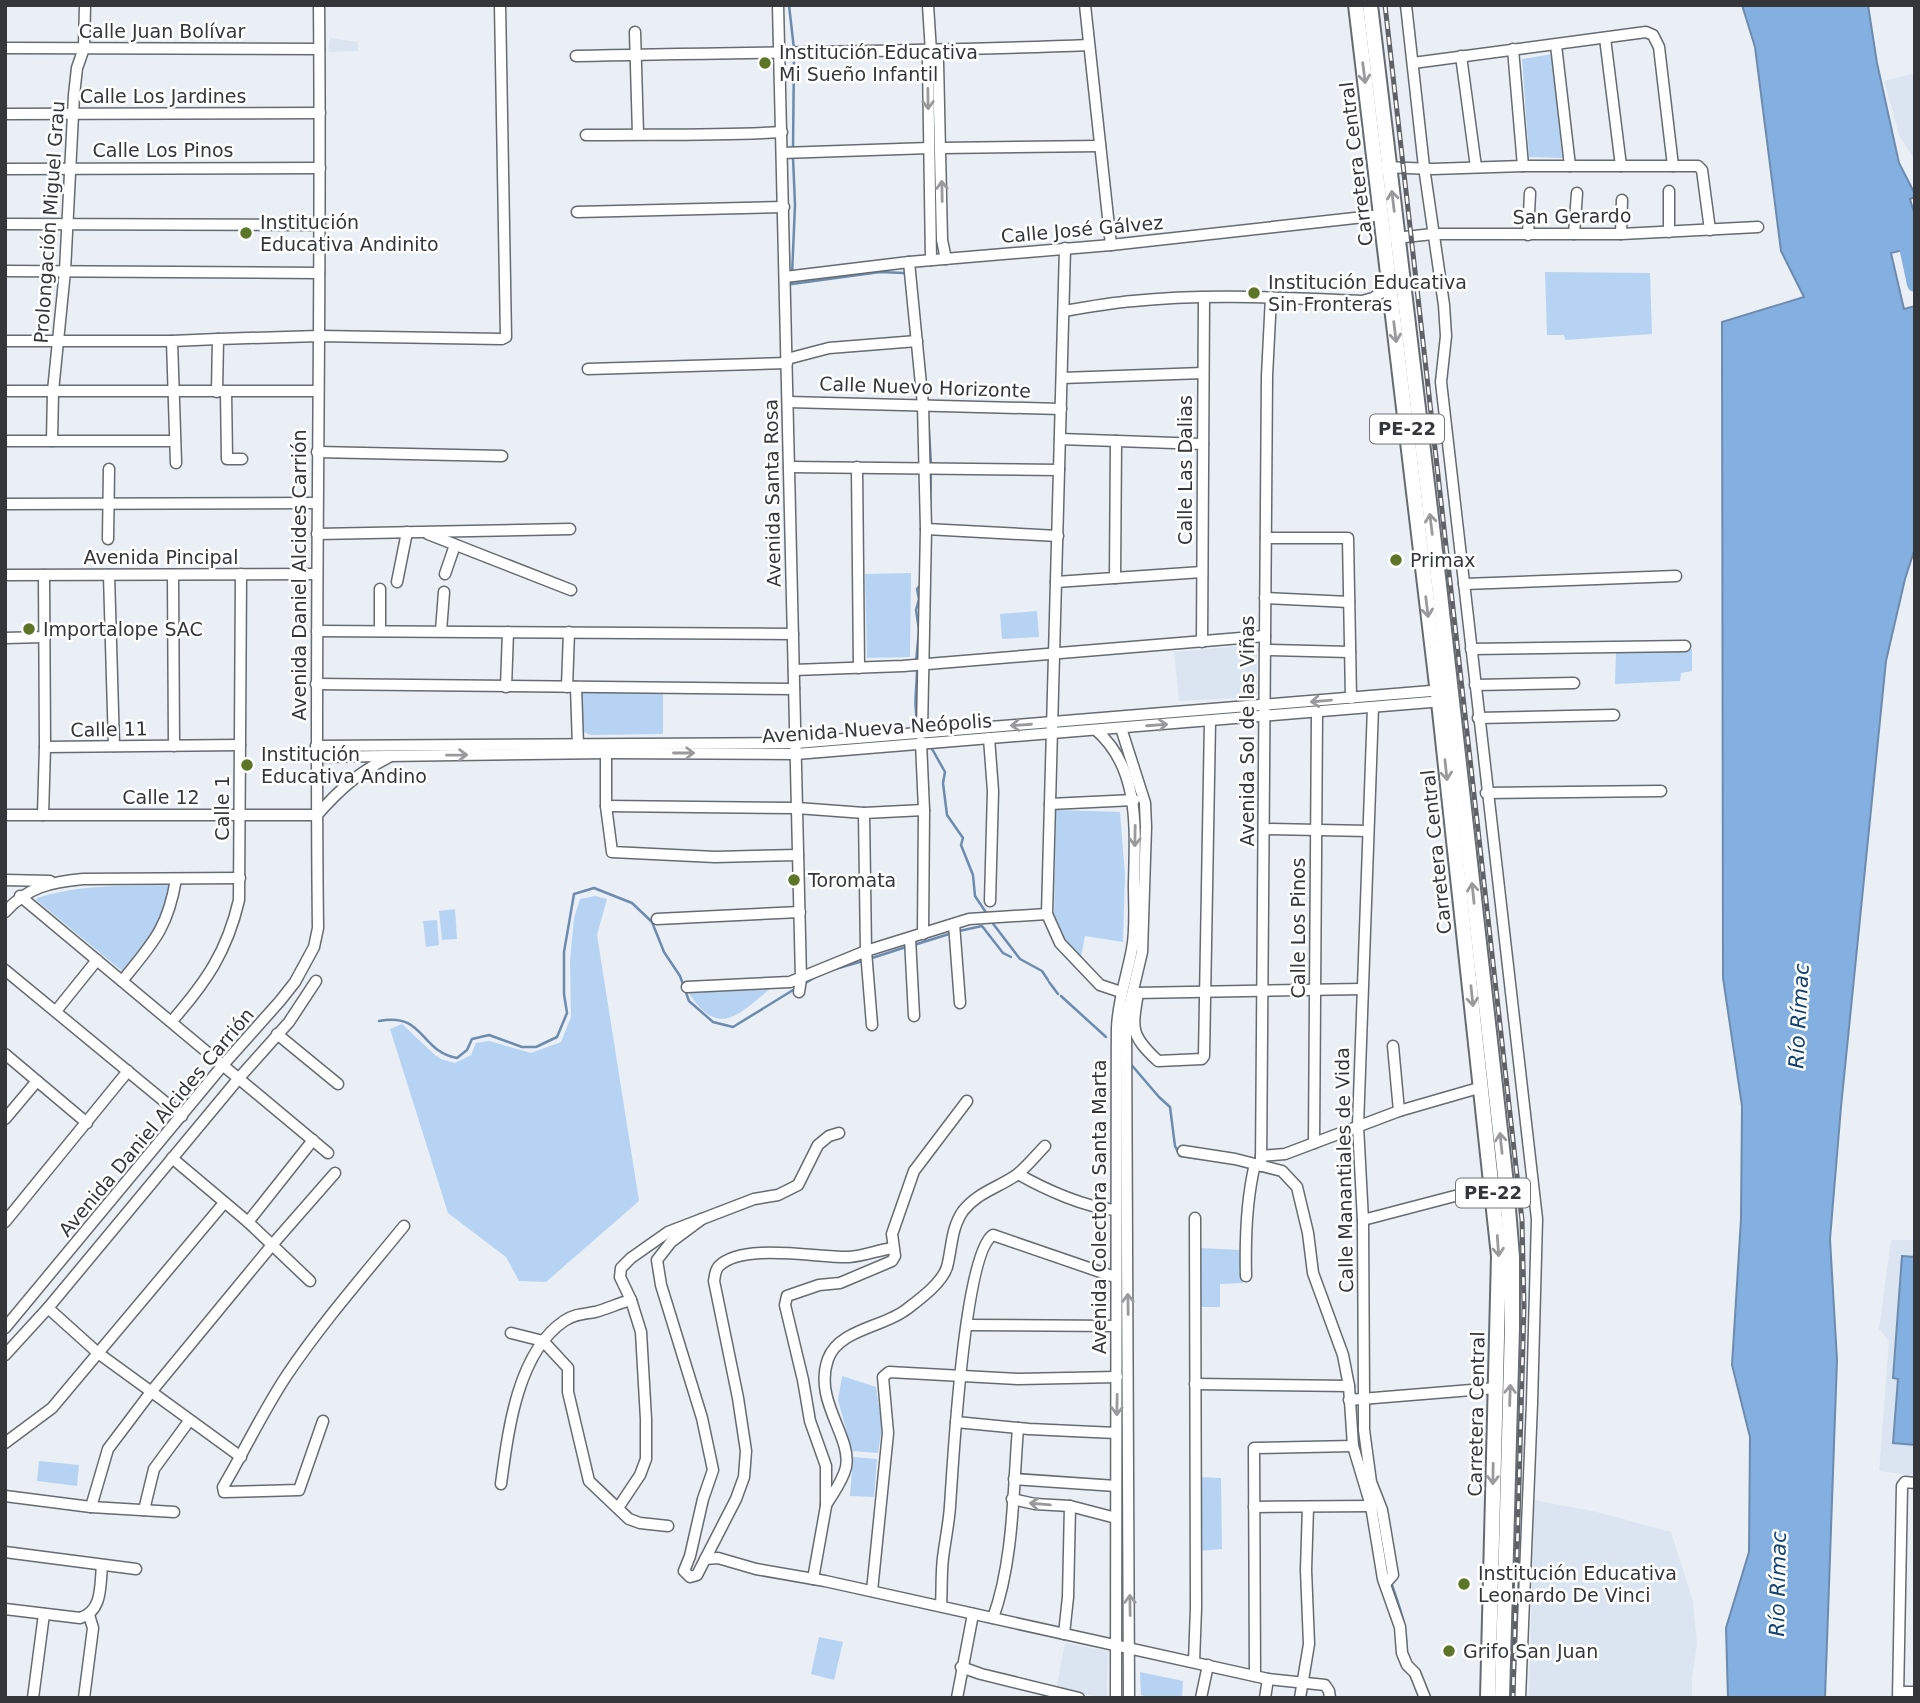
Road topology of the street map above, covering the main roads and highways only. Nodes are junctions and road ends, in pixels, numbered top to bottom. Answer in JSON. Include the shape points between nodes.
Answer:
{"nodes":[{"id":1,"x":1364,"y":11,"type":"edge"},
{"id":2,"x":1382,"y":167,"type":"junction"},
{"id":3,"x":1391,"y":239,"type":"junction"},
{"id":4,"x":1445,"y":696,"type":"junction"},
{"id":5,"x":1488,"y":1698,"type":"edge"},
{"id":6,"x":1502,"y":1698,"type":"edge"}],
"edges":[{"from":1,"to":2,"type":"highway","name":"Carretera Central","number":"PE-22"},
{"from":3,"to":2,"type":"highway","name":"Carretera Central","number":"PE-22","one_way":true},
{"from":2,"to":3,"type":"highway","name":"Carretera Central","number":"PE-22","via":[[1382,215]]},
{"from":4,"to":3,"type":"highway","name":"Carretera Central","number":"PE-22","one_way":true},
{"from":3,"to":4,"type":"highway","name":"Carretera Central","number":"PE-22","one_way":true,"via":[[1390,287]]},
{"from":4,"to":5,"type":"highway","name":"Carretera Central","number":"PE-22","one_way":true,"via":[[1499,1256]]},
{"from":6,"to":4,"type":"highway","name":"Carretera Central","number":"PE-22","one_way":true,"via":[[1512,1257]]}]}
